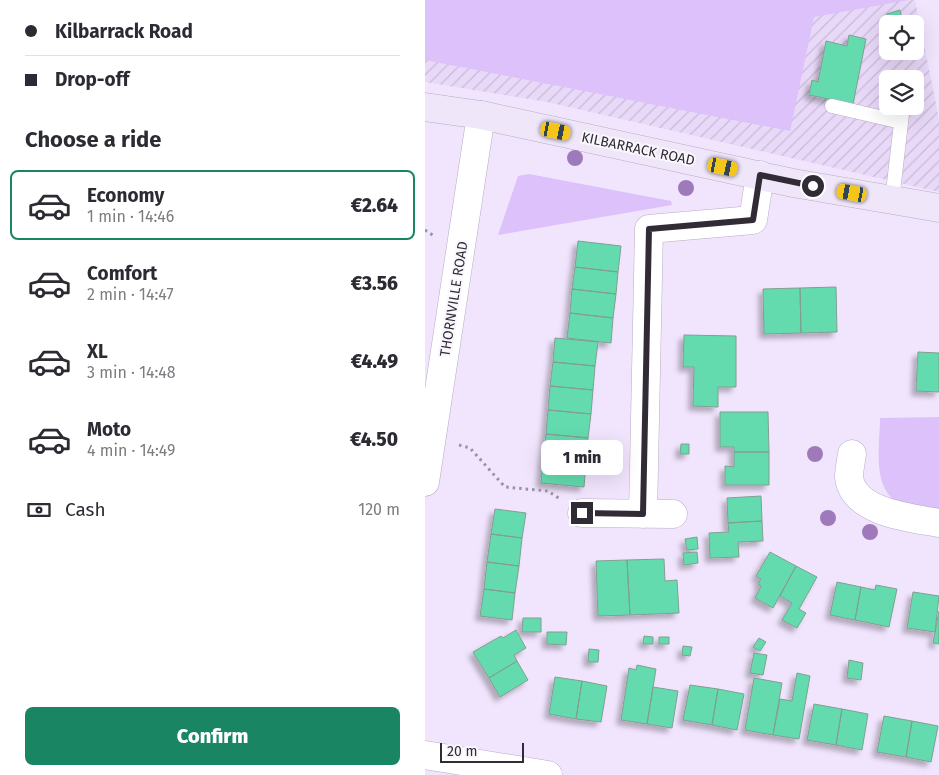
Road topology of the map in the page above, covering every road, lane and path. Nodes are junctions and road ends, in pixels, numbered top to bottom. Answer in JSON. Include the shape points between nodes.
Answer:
{"nodes":[{"id":1,"x":425,"y":106,"type":"edge"},
{"id":2,"x":832,"y":106,"type":"dead end"},
{"id":3,"x":481,"y":115,"type":"junction"},
{"id":4,"x":902,"y":115,"type":"edge"},
{"id":5,"x":901,"y":122,"type":"junction"},
{"id":6,"x":760,"y":175,"type":"junction"},
{"id":7,"x":892,"y":200,"type":"junction"},
{"id":8,"x":939,"y":208,"type":"edge"},
{"id":9,"x":852,"y":454,"type":"dead end"},
{"id":10,"x":428,"y":461,"type":"edge"},
{"id":11,"x":582,"y":513,"type":"joint"},
{"id":12,"x":643,"y":514,"type":"junction"},
{"id":13,"x":673,"y":514,"type":"dead end"},
{"id":14,"x":939,"y":523,"type":"edge"},
{"id":15,"x":425,"y":755,"type":"edge"},
{"id":16,"x":548,"y":775,"type":"edge"}],
"edges":[{"from":1,"to":3,"type":"main road","name":"KILBARRACK ROAD"},
{"from":2,"to":5,"type":"lane"},
{"from":3,"to":6,"type":"main road","name":"KILBARRACK ROAD"},
{"from":3,"to":10,"type":"street","name":"THORNVILLE ROAD"},
{"from":4,"to":5,"type":"lane"},
{"from":5,"to":7,"type":"lane"},
{"from":6,"to":7,"type":"main road","name":"KILBARRACK ROAD"},
{"from":6,"to":12,"type":"street","via":[[753,220],[649,229]]},
{"from":7,"to":8,"type":"main road","name":"KILBARRACK ROAD"},
{"from":9,"to":14,"type":"street","via":[[849,478],[858,497],[890,515]]},
{"from":10,"to":11,"type":"path","via":[[470,448],[505,487],[548,491]]},
{"from":11,"to":12,"type":"street"},
{"from":12,"to":13,"type":"street"},
{"from":15,"to":16,"type":"street"}]}
